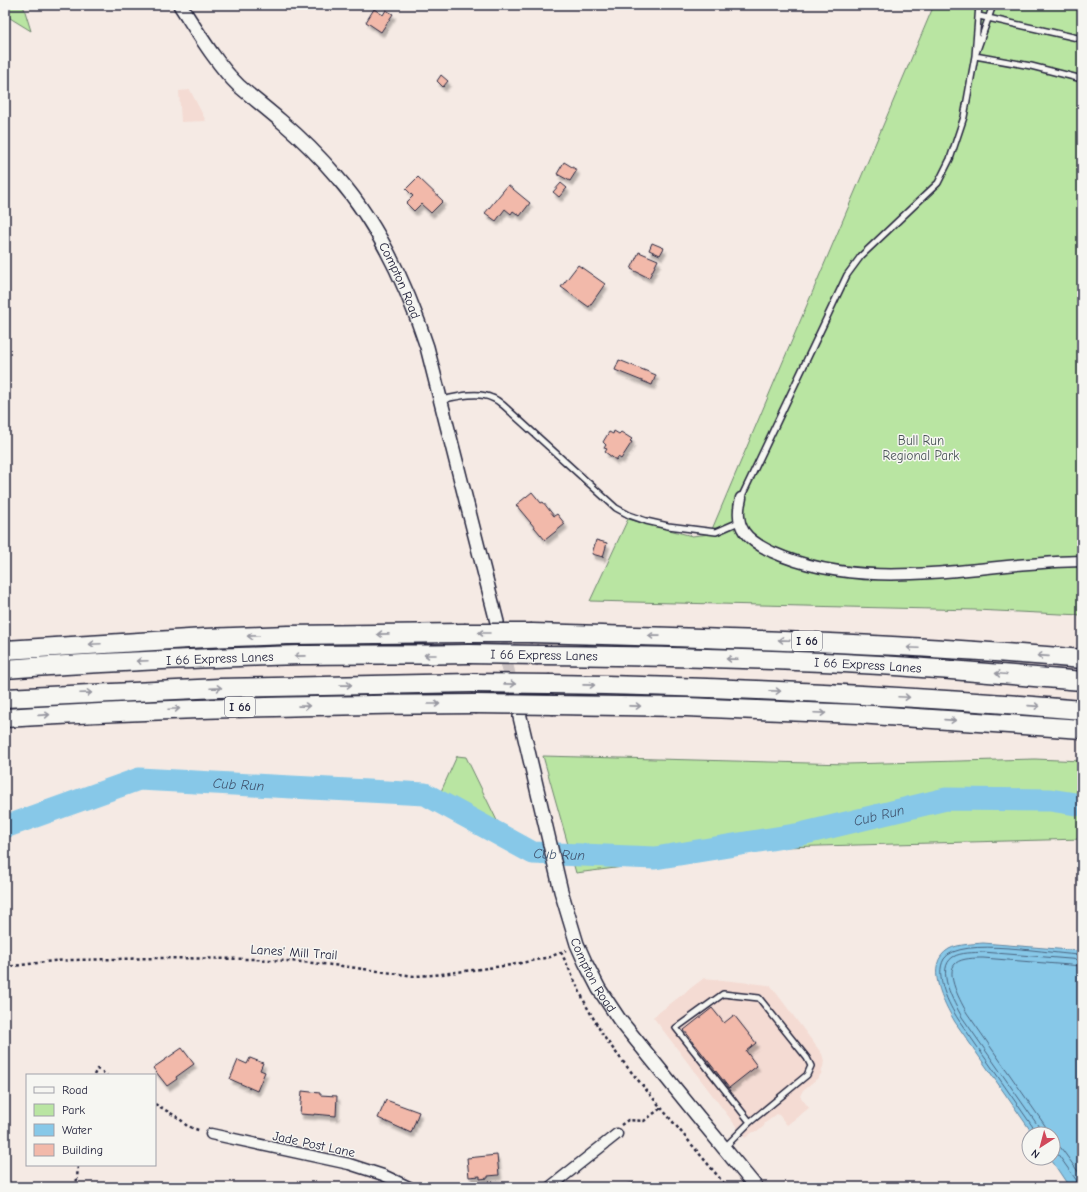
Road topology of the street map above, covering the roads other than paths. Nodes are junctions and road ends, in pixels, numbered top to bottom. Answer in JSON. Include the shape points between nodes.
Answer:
{"nodes":[{"id":1,"x":180,"y":5,"type":"edge"},
{"id":2,"x":979,"y":5,"type":"edge"},
{"id":3,"x":993,"y":5,"type":"edge"},
{"id":4,"x":979,"y":16,"type":"junction"},
{"id":5,"x":989,"y":18,"type":"junction"},
{"id":6,"x":1082,"y":39,"type":"edge"},
{"id":7,"x":975,"y":56,"type":"junction"},
{"id":8,"x":1082,"y":79,"type":"edge"},
{"id":9,"x":441,"y":400,"type":"junction"},
{"id":10,"x":741,"y":498,"type":"joint"},
{"id":11,"x":739,"y":522,"type":"junction"},
{"id":12,"x":1082,"y":561,"type":"edge"},
{"id":13,"x":496,"y":622,"type":"tunnel mouth"},
{"id":14,"x":5,"y":650,"type":"edge"},
{"id":15,"x":1082,"y":659,"type":"edge"},
{"id":16,"x":5,"y":669,"type":"edge"},
{"id":17,"x":1082,"y":681,"type":"edge"},
{"id":18,"x":5,"y":698,"type":"edge"},
{"id":19,"x":1082,"y":710,"type":"edge"},
{"id":20,"x":520,"y":717,"type":"tunnel mouth"},
{"id":21,"x":5,"y":718,"type":"edge"},
{"id":22,"x":1082,"y":729,"type":"edge"},
{"id":23,"x":750,"y":1122,"type":"junction"},
{"id":24,"x":211,"y":1134,"type":"road end"},
{"id":25,"x":617,"y":1134,"type":"road end"},
{"id":26,"x":724,"y":1148,"type":"junction"},
{"id":27,"x":409,"y":1187,"type":"edge"},
{"id":28,"x":550,"y":1187,"type":"edge"},
{"id":29,"x":756,"y":1187,"type":"edge"}],
"edges":[{"from":1,"to":9,"type":"street","name":"Compton Road","via":[[238,85],[314,151],[363,210],[383,242],[417,315]]},
{"from":2,"to":4,"type":"lane"},
{"from":3,"to":5,"type":"lane"},
{"from":4,"to":5,"type":"lane"},
{"from":4,"to":7,"type":"lane"},
{"from":5,"to":6,"type":"lane"},
{"from":5,"to":7,"type":"lane"},
{"from":7,"to":8,"type":"lane"},
{"from":7,"to":10,"type":"lane","via":[[964,117],[950,159],[938,183],[861,256],[847,275]]},
{"from":9,"to":11,"type":"lane","via":[[474,395],[492,397],[616,508],[629,515],[668,526],[716,532]]},
{"from":9,"to":13,"type":"street","name":"Compton Road"},
{"from":10,"to":11,"type":"street"},
{"from":11,"to":12,"type":"street","via":[[747,535],[765,548],[801,563],[845,572],[913,574]]},
{"from":15,"to":14,"type":"highway","number":"I 66","one_way":true,"bridge":true,"via":[[810,641],[532,633],[288,635]]},
{"from":17,"to":16,"type":"highway","name":"I 66 Express Lanes","one_way":true,"bridge":true,"via":[[969,671],[657,656],[303,655]]},
{"from":18,"to":19,"type":"highway","one_way":true,"bridge":true,"via":[[218,688],[471,683],[794,692]]},
{"from":20,"to":26,"type":"street","name":"Compton Road","via":[[561,891],[585,962],[619,1019]]},
{"from":21,"to":22,"type":"highway","number":"I 66","one_way":true,"bridge":true,"via":[[200,708],[475,704],[686,707],[857,714]]},
{"from":23,"to":23,"type":"lane","via":[[807,1075],[811,1066],[759,998],[723,994],[676,1028]]},
{"from":23,"to":26,"type":"lane"},
{"from":24,"to":27,"type":"street","name":"Jade Post Lane","via":[[349,1164]]},
{"from":25,"to":28,"type":"street"},
{"from":26,"to":29,"type":"street","name":"Compton Road"}]}
